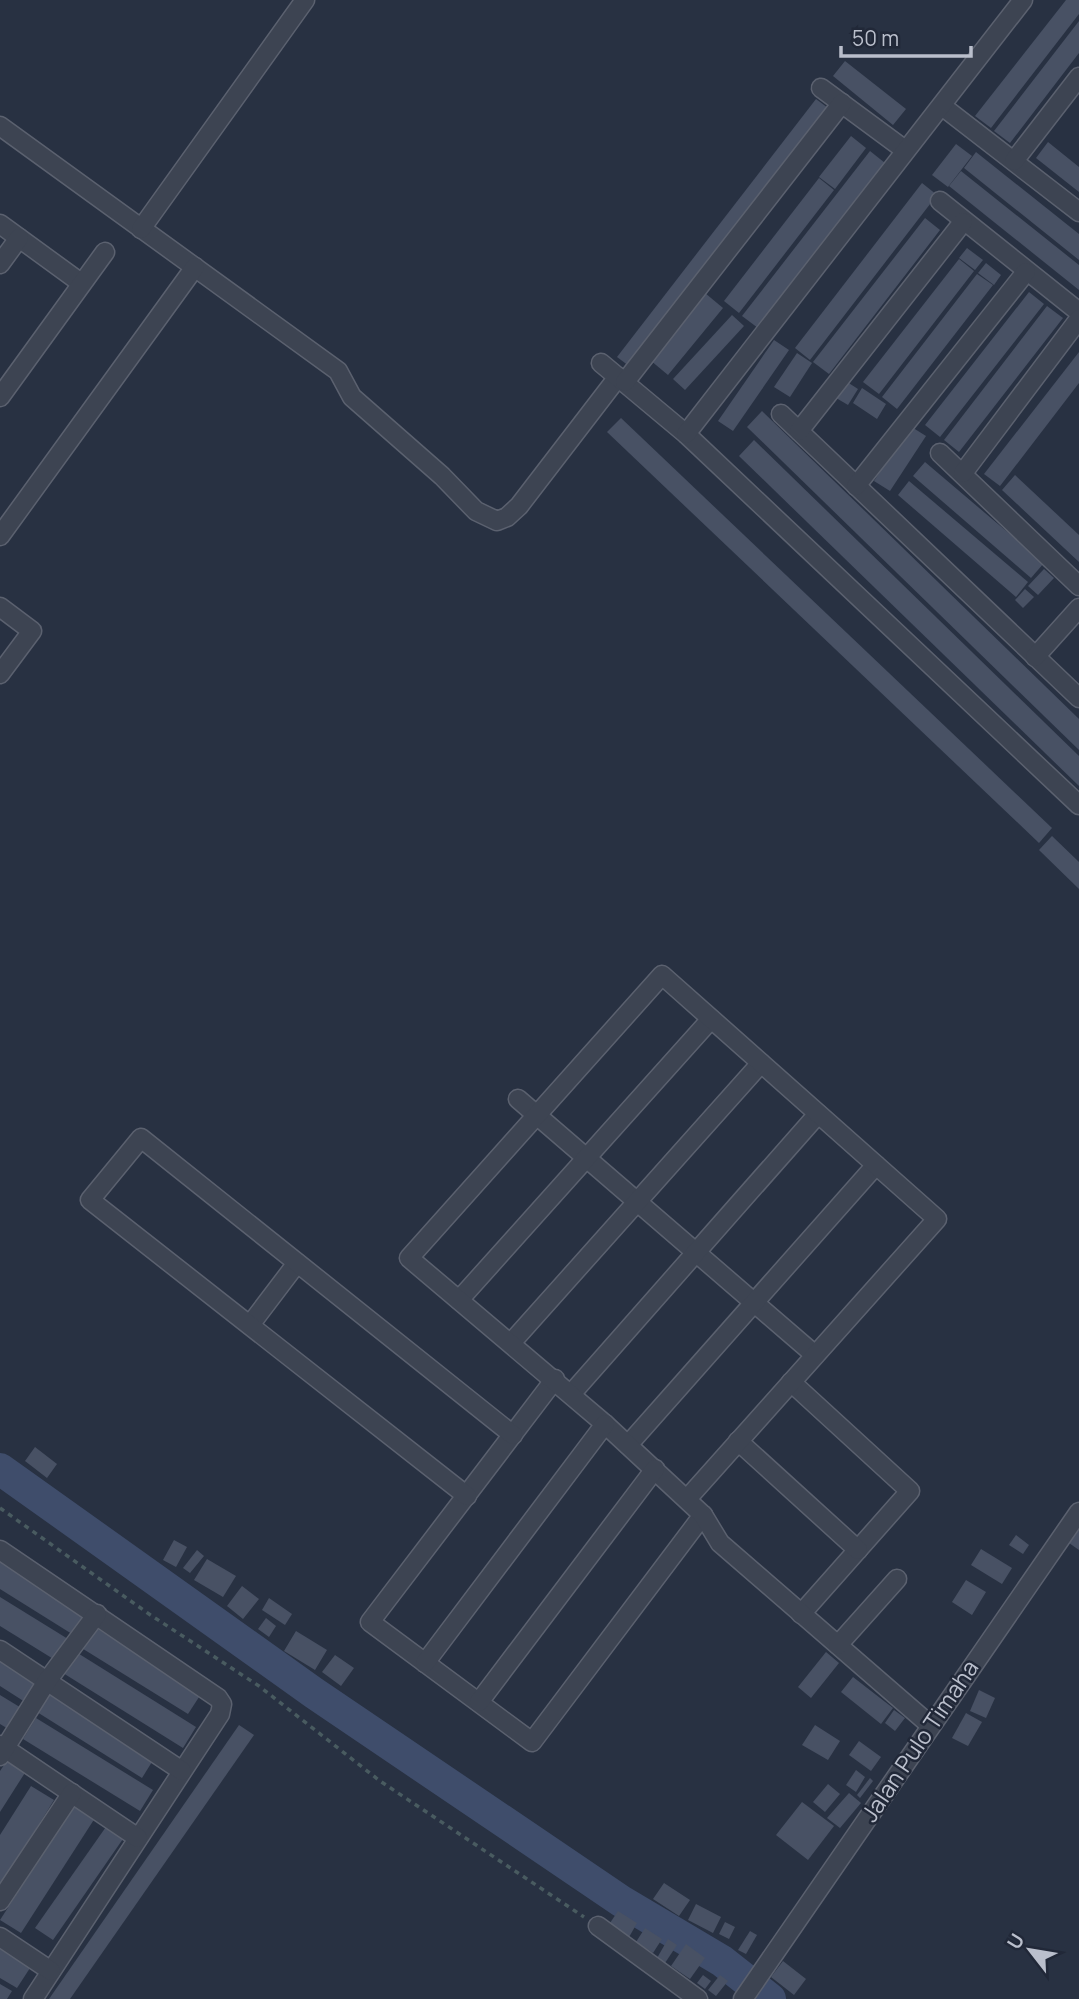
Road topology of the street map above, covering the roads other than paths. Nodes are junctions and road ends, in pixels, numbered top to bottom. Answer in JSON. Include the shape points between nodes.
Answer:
{"nodes":[{"id":1,"x":305,"y":0,"type":"edge"},
{"id":2,"x":1023,"y":0,"type":"edge"},
{"id":3,"x":1079,"y":77,"type":"edge"},
{"id":4,"x":821,"y":88,"type":"dead end"},
{"id":5,"x":842,"y":103,"type":"junction"},
{"id":6,"x":942,"y":106,"type":"junction"},
{"id":7,"x":0,"y":126,"type":"edge"},
{"id":8,"x":905,"y":150,"type":"junction"},
{"id":9,"x":1014,"y":161,"type":"junction"},
{"id":10,"x":940,"y":201,"type":"dead end"},
{"id":11,"x":1079,"y":212,"type":"edge"},
{"id":12,"x":963,"y":222,"type":"junction"},
{"id":13,"x":0,"y":224,"type":"edge"},
{"id":14,"x":141,"y":229,"type":"junction"},
{"id":15,"x":19,"y":238,"type":"junction"},
{"id":16,"x":105,"y":252,"type":"dead end"},
{"id":17,"x":0,"y":264,"type":"edge"},
{"id":18,"x":195,"y":267,"type":"junction"},
{"id":19,"x":1026,"y":272,"type":"junction"},
{"id":20,"x":82,"y":284,"type":"junction"},
{"id":21,"x":1079,"y":313,"type":"edge"},
{"id":22,"x":1079,"y":319,"type":"edge"},
{"id":23,"x":601,"y":363,"type":"dead end"},
{"id":24,"x":622,"y":379,"type":"junction"},
{"id":25,"x":0,"y":397,"type":"edge"},
{"id":26,"x":781,"y":414,"type":"dead end"},
{"id":27,"x":799,"y":430,"type":"junction"},
{"id":28,"x":686,"y":434,"type":"junction"},
{"id":29,"x":940,"y":453,"type":"dead end"},
{"id":30,"x":963,"y":473,"type":"junction"},
{"id":31,"x":856,"y":486,"type":"junction"},
{"id":32,"x":0,"y":536,"type":"edge"},
{"id":33,"x":1079,"y":586,"type":"edge"},
{"id":34,"x":0,"y":607,"type":"edge"},
{"id":35,"x":1079,"y":608,"type":"edge"},
{"id":36,"x":1034,"y":657,"type":"junction"},
{"id":37,"x":0,"y":674,"type":"edge"},
{"id":38,"x":1079,"y":698,"type":"edge"},
{"id":39,"x":1079,"y":805,"type":"edge"},
{"id":40,"x":711,"y":1018,"type":"junction"},
{"id":41,"x":761,"y":1063,"type":"junction"},
{"id":42,"x":518,"y":1099,"type":"dead end"},
{"id":43,"x":818,"y":1114,"type":"junction"},
{"id":44,"x":537,"y":1115,"type":"junction"},
{"id":45,"x":586,"y":1158,"type":"junction"},
{"id":46,"x":876,"y":1165,"type":"junction"},
{"id":47,"x":637,"y":1202,"type":"junction"},
{"id":48,"x":696,"y":1253,"type":"junction"},
{"id":49,"x":297,"y":1263,"type":"junction"},
{"id":50,"x":459,"y":1300,"type":"junction"},
{"id":51,"x":754,"y":1303,"type":"junction"},
{"id":52,"x":250,"y":1325,"type":"junction"},
{"id":53,"x":511,"y":1343,"type":"junction"},
{"id":54,"x":815,"y":1355,"type":"junction"},
{"id":55,"x":555,"y":1379,"type":"junction"},
{"id":56,"x":791,"y":1382,"type":"junction"},
{"id":57,"x":572,"y":1394,"type":"junction"},
{"id":58,"x":605,"y":1424,"type":"junction"},
{"id":59,"x":513,"y":1435,"type":"junction"},
{"id":60,"x":738,"y":1441,"type":"junction"},
{"id":61,"x":628,"y":1445,"type":"junction"},
{"id":62,"x":655,"y":1469,"type":"junction"},
{"id":63,"x":467,"y":1496,"type":"junction"},
{"id":64,"x":687,"y":1499,"type":"junction"},
{"id":65,"x":1079,"y":1512,"type":"edge"},
{"id":66,"x":703,"y":1514,"type":"junction"},
{"id":67,"x":0,"y":1550,"type":"edge"},
{"id":68,"x":858,"y":1550,"type":"junction"},
{"id":69,"x":897,"y":1579,"type":"dead end"},
{"id":70,"x":97,"y":1614,"type":"junction"},
{"id":71,"x":801,"y":1614,"type":"junction"},
{"id":72,"x":838,"y":1645,"type":"junction"},
{"id":73,"x":0,"y":1650,"type":"edge"},
{"id":74,"x":425,"y":1663,"type":"junction"},
{"id":75,"x":47,"y":1681,"type":"junction"},
{"id":76,"x":479,"y":1702,"type":"junction"},
{"id":77,"x":930,"y":1725,"type":"junction"},
{"id":78,"x":2,"y":1750,"type":"edge"},
{"id":79,"x":182,"y":1771,"type":"junction"},
{"id":80,"x":72,"y":1793,"type":"junction"},
{"id":81,"x":138,"y":1838,"type":"junction"},
{"id":82,"x":0,"y":1901,"type":"edge"},
{"id":83,"x":598,"y":1926,"type":"road end"},
{"id":84,"x":0,"y":1937,"type":"edge"},
{"id":85,"x":51,"y":1971,"type":"junction"},
{"id":86,"x":33,"y":1999,"type":"edge"},
{"id":87,"x":698,"y":1999,"type":"edge"},
{"id":88,"x":743,"y":1999,"type":"edge"}],
"edges":[{"from":1,"to":14,"type":"street"},
{"from":2,"to":6,"type":"street"},
{"from":3,"to":9,"type":"street"},
{"from":4,"to":5,"type":"street"},
{"from":5,"to":8,"type":"street"},
{"from":5,"to":24,"type":"street"},
{"from":6,"to":8,"type":"street"},
{"from":6,"to":9,"type":"street"},
{"from":7,"to":14,"type":"street"},
{"from":8,"to":28,"type":"street"},
{"from":9,"to":11,"type":"street"},
{"from":10,"to":12,"type":"street"},
{"from":12,"to":19,"type":"street"},
{"from":12,"to":27,"type":"street"},
{"from":13,"to":15,"type":"street"},
{"from":14,"to":18,"type":"street"},
{"from":15,"to":17,"type":"street"},
{"from":15,"to":20,"type":"street"},
{"from":16,"to":20,"type":"street"},
{"from":18,"to":24,"type":"street","via":[[338,372],[352,397],[488,518],[497,521],[519,506]]},
{"from":18,"to":32,"type":"street"},
{"from":19,"to":21,"type":"street"},
{"from":19,"to":31,"type":"street"},
{"from":20,"to":25,"type":"street"},
{"from":22,"to":30,"type":"street"},
{"from":23,"to":24,"type":"street"},
{"from":24,"to":28,"type":"street"},
{"from":26,"to":27,"type":"street"},
{"from":27,"to":31,"type":"street"},
{"from":28,"to":39,"type":"street"},
{"from":29,"to":30,"type":"street"},
{"from":30,"to":33,"type":"street"},
{"from":31,"to":36,"type":"street"},
{"from":34,"to":37,"type":"street","via":[[32,631]]},
{"from":35,"to":36,"type":"street"},
{"from":36,"to":38,"type":"street"},
{"from":40,"to":41,"type":"street"},
{"from":40,"to":44,"type":"street","via":[[662,975]]},
{"from":40,"to":45,"type":"street"},
{"from":41,"to":43,"type":"street"},
{"from":41,"to":47,"type":"street"},
{"from":42,"to":44,"type":"street"},
{"from":43,"to":46,"type":"street"},
{"from":43,"to":48,"type":"street"},
{"from":44,"to":45,"type":"street"},
{"from":44,"to":50,"type":"street","via":[[409,1258]]},
{"from":45,"to":47,"type":"street"},
{"from":45,"to":50,"type":"street"},
{"from":46,"to":51,"type":"street"},
{"from":46,"to":54,"type":"street","via":[[937,1219]]},
{"from":47,"to":48,"type":"street"},
{"from":47,"to":53,"type":"street"},
{"from":48,"to":51,"type":"street"},
{"from":48,"to":57,"type":"street"},
{"from":49,"to":52,"type":"street"},
{"from":49,"to":52,"type":"street","via":[[141,1138],[90,1200]]},
{"from":49,"to":59,"type":"street"},
{"from":50,"to":53,"type":"street"},
{"from":51,"to":54,"type":"street"},
{"from":51,"to":61,"type":"street"},
{"from":52,"to":63,"type":"street"},
{"from":53,"to":55,"type":"street"},
{"from":54,"to":56,"type":"street"},
{"from":55,"to":57,"type":"street"},
{"from":55,"to":59,"type":"street"},
{"from":56,"to":60,"type":"street"},
{"from":56,"to":68,"type":"street","via":[[910,1491]]},
{"from":57,"to":58,"type":"street"},
{"from":58,"to":61,"type":"street"},
{"from":58,"to":74,"type":"street"},
{"from":59,"to":63,"type":"street"},
{"from":60,"to":64,"type":"street"},
{"from":60,"to":68,"type":"street"},
{"from":61,"to":62,"type":"street"},
{"from":62,"to":64,"type":"street"},
{"from":62,"to":76,"type":"street"},
{"from":63,"to":74,"type":"street","via":[[370,1622]]},
{"from":64,"to":66,"type":"street"},
{"from":65,"to":77,"type":"street","name":"Jalan Pulo Timaha"},
{"from":66,"to":71,"type":"street","via":[[720,1543]]},
{"from":66,"to":76,"type":"street","via":[[532,1742]]},
{"from":67,"to":70,"type":"street"},
{"from":68,"to":71,"type":"street"},
{"from":69,"to":72,"type":"street"},
{"from":70,"to":75,"type":"street"},
{"from":70,"to":79,"type":"street","via":[[222,1704]]},
{"from":71,"to":72,"type":"street"},
{"from":72,"to":77,"type":"street"},
{"from":73,"to":75,"type":"street"},
{"from":74,"to":76,"type":"street"},
{"from":75,"to":78,"type":"street"},
{"from":75,"to":79,"type":"street"},
{"from":77,"to":88,"type":"street","name":"Jalan Pulo Timaha"},
{"from":78,"to":80,"type":"street"},
{"from":79,"to":81,"type":"street"},
{"from":80,"to":81,"type":"street"},
{"from":80,"to":82,"type":"street"},
{"from":81,"to":85,"type":"street"},
{"from":83,"to":87,"type":"street"},
{"from":84,"to":85,"type":"street"},
{"from":85,"to":86,"type":"street"}]}
